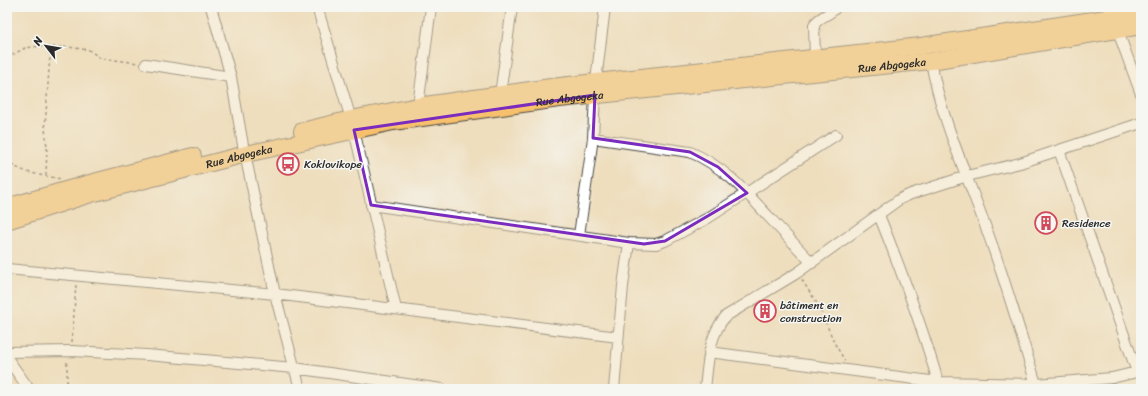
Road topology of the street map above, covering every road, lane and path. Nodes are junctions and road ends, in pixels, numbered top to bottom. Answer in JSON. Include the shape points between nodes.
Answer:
{"nodes":[{"id":1,"x":211,"y":7,"type":"edge"},
{"id":2,"x":317,"y":7,"type":"edge"},
{"id":3,"x":431,"y":7,"type":"edge"},
{"id":4,"x":512,"y":7,"type":"edge"},
{"id":5,"x":605,"y":7,"type":"edge"},
{"id":6,"x":836,"y":7,"type":"edge"},
{"id":7,"x":1141,"y":11,"type":"edge"},
{"id":8,"x":1114,"y":18,"type":"edge"},
{"id":9,"x":1141,"y":26,"type":"edge"},
{"id":10,"x":48,"y":48,"type":"junction"},
{"id":11,"x":7,"y":58,"type":"edge"},
{"id":12,"x":815,"y":58,"type":"junction"},
{"id":13,"x":931,"y":61,"type":"junction"},
{"id":14,"x":146,"y":64,"type":"joint"},
{"id":15,"x":231,"y":77,"type":"junction"},
{"id":16,"x":596,"y":88,"type":"junction"},
{"id":17,"x":1141,"y":94,"type":"edge"},
{"id":18,"x":500,"y":95,"type":"junction"},
{"id":19,"x":418,"y":106,"type":"junction"},
{"id":20,"x":1141,"y":123,"type":"edge"},
{"id":21,"x":353,"y":125,"type":"junction"},
{"id":22,"x":836,"y":135,"type":"dead end"},
{"id":23,"x":593,"y":138,"type":"junction"},
{"id":24,"x":244,"y":150,"type":"junction"},
{"id":25,"x":1059,"y":150,"type":"junction"},
{"id":26,"x":7,"y":160,"type":"edge"},
{"id":27,"x":46,"y":175,"type":"junction"},
{"id":28,"x":967,"y":176,"type":"junction"},
{"id":29,"x":64,"y":191,"type":"junction"},
{"id":30,"x":747,"y":193,"type":"junction"},
{"id":31,"x":372,"y":205,"type":"junction"},
{"id":32,"x":7,"y":207,"type":"edge"},
{"id":33,"x":879,"y":215,"type":"junction"},
{"id":34,"x":7,"y":221,"type":"edge"},
{"id":35,"x":579,"y":235,"type":"junction"},
{"id":36,"x":629,"y":243,"type":"junction"},
{"id":37,"x":812,"y":263,"type":"junction"},
{"id":38,"x":7,"y":269,"type":"edge"},
{"id":39,"x":797,"y":274,"type":"junction"},
{"id":40,"x":77,"y":276,"type":"junction"},
{"id":41,"x":275,"y":294,"type":"junction"},
{"id":42,"x":396,"y":308,"type":"junction"},
{"id":43,"x":618,"y":337,"type":"junction"},
{"id":44,"x":69,"y":351,"type":"junction"},
{"id":45,"x":7,"y":352,"type":"edge"},
{"id":46,"x":709,"y":352,"type":"junction"},
{"id":47,"x":7,"y":358,"type":"edge"},
{"id":48,"x":294,"y":368,"type":"junction"},
{"id":49,"x":851,"y":370,"type":"junction"},
{"id":50,"x":1139,"y":371,"type":"edge"},
{"id":51,"x":1112,"y":378,"type":"junction"},
{"id":52,"x":938,"y":382,"type":"junction"},
{"id":53,"x":1036,"y":384,"type":"junction"},
{"id":54,"x":29,"y":389,"type":"edge"},
{"id":55,"x":67,"y":389,"type":"edge"},
{"id":56,"x":300,"y":389,"type":"edge"},
{"id":57,"x":442,"y":389,"type":"edge"},
{"id":58,"x":614,"y":389,"type":"edge"},
{"id":59,"x":704,"y":389,"type":"edge"},
{"id":60,"x":1113,"y":389,"type":"edge"}],
"edges":[{"from":1,"to":15,"type":"street"},
{"from":2,"to":21,"type":"street"},
{"from":3,"to":19,"type":"street"},
{"from":4,"to":18,"type":"street"},
{"from":5,"to":16,"type":"street"},
{"from":6,"to":12,"type":"street","via":[[832,13],[816,21],[814,25]]},
{"from":7,"to":8,"type":"main road","name":"Rue Abgogeka"},
{"from":8,"to":9,"type":"main road","name":"Rue Abgogeka"},
{"from":8,"to":12,"type":"main road","name":"Rue Abgogeka","via":[[921,46]]},
{"from":8,"to":13,"type":"main road","name":"Rue Abgogeka"},
{"from":8,"to":17,"type":"street"},
{"from":10,"to":11,"type":"path","via":[[25,48]]},
{"from":10,"to":14,"type":"path","via":[[89,50],[100,58]]},
{"from":10,"to":27,"type":"path","via":[[50,55],[45,128]]},
{"from":12,"to":16,"type":"main road","name":"Rue Abgogeka"},
{"from":13,"to":16,"type":"main road","name":"Rue Abgogeka"},
{"from":13,"to":28,"type":"street","via":[[948,125]]},
{"from":14,"to":15,"type":"street"},
{"from":15,"to":24,"type":"street"},
{"from":16,"to":18,"type":"main road","name":"Rue Abgogeka"},
{"from":16,"to":21,"type":"main road","name":"Rue Abgogeka","via":[[559,99],[393,122]]},
{"from":16,"to":23,"type":"street"},
{"from":18,"to":19,"type":"main road","name":"Rue Abgogeka"},
{"from":19,"to":21,"type":"main road","name":"Rue Abgogeka"},
{"from":20,"to":25,"type":"street"},
{"from":21,"to":24,"type":"main road","name":"Rue Abgogeka"},
{"from":21,"to":31,"type":"street"},
{"from":22,"to":30,"type":"street"},
{"from":23,"to":30,"type":"street","via":[[690,152],[718,167]]},
{"from":23,"to":35,"type":"street"},
{"from":24,"to":29,"type":"main road","name":"Rue Abgogeka","via":[[141,169]]},
{"from":24,"to":34,"type":"main road","name":"Rue Abgogeka"},
{"from":24,"to":41,"type":"street"},
{"from":25,"to":28,"type":"street"},
{"from":25,"to":50,"type":"street"},
{"from":26,"to":27,"type":"path","via":[[13,166]]},
{"from":27,"to":29,"type":"path","via":[[62,179]]},
{"from":28,"to":33,"type":"street","via":[[911,194]]},
{"from":28,"to":53,"type":"street"},
{"from":29,"to":32,"type":"main road","name":"Rue Abgogeka"},
{"from":30,"to":36,"type":"street","via":[[705,220],[665,241],[656,244]]},
{"from":30,"to":37,"type":"street"},
{"from":31,"to":35,"type":"street"},
{"from":31,"to":42,"type":"street"},
{"from":33,"to":37,"type":"street"},
{"from":33,"to":52,"type":"street","via":[[898,262]]},
{"from":35,"to":36,"type":"street"},
{"from":36,"to":43,"type":"street"},
{"from":37,"to":39,"type":"street"},
{"from":38,"to":40,"type":"street"},
{"from":39,"to":46,"type":"street","via":[[726,316],[716,330]]},
{"from":39,"to":49,"type":"path","via":[[818,305],[835,344]]},
{"from":40,"to":41,"type":"street"},
{"from":40,"to":44,"type":"path"},
{"from":41,"to":42,"type":"street"},
{"from":41,"to":48,"type":"street"},
{"from":42,"to":43,"type":"street"},
{"from":43,"to":58,"type":"street"},
{"from":44,"to":45,"type":"street"},
{"from":44,"to":48,"type":"street","via":[[147,354]]},
{"from":44,"to":55,"type":"path"},
{"from":46,"to":49,"type":"street"},
{"from":46,"to":59,"type":"street"},
{"from":47,"to":54,"type":"street"},
{"from":48,"to":56,"type":"street"},
{"from":48,"to":57,"type":"street"},
{"from":49,"to":52,"type":"street"},
{"from":50,"to":51,"type":"street"},
{"from":51,"to":53,"type":"street"},
{"from":51,"to":60,"type":"street"},
{"from":52,"to":53,"type":"street"}]}
